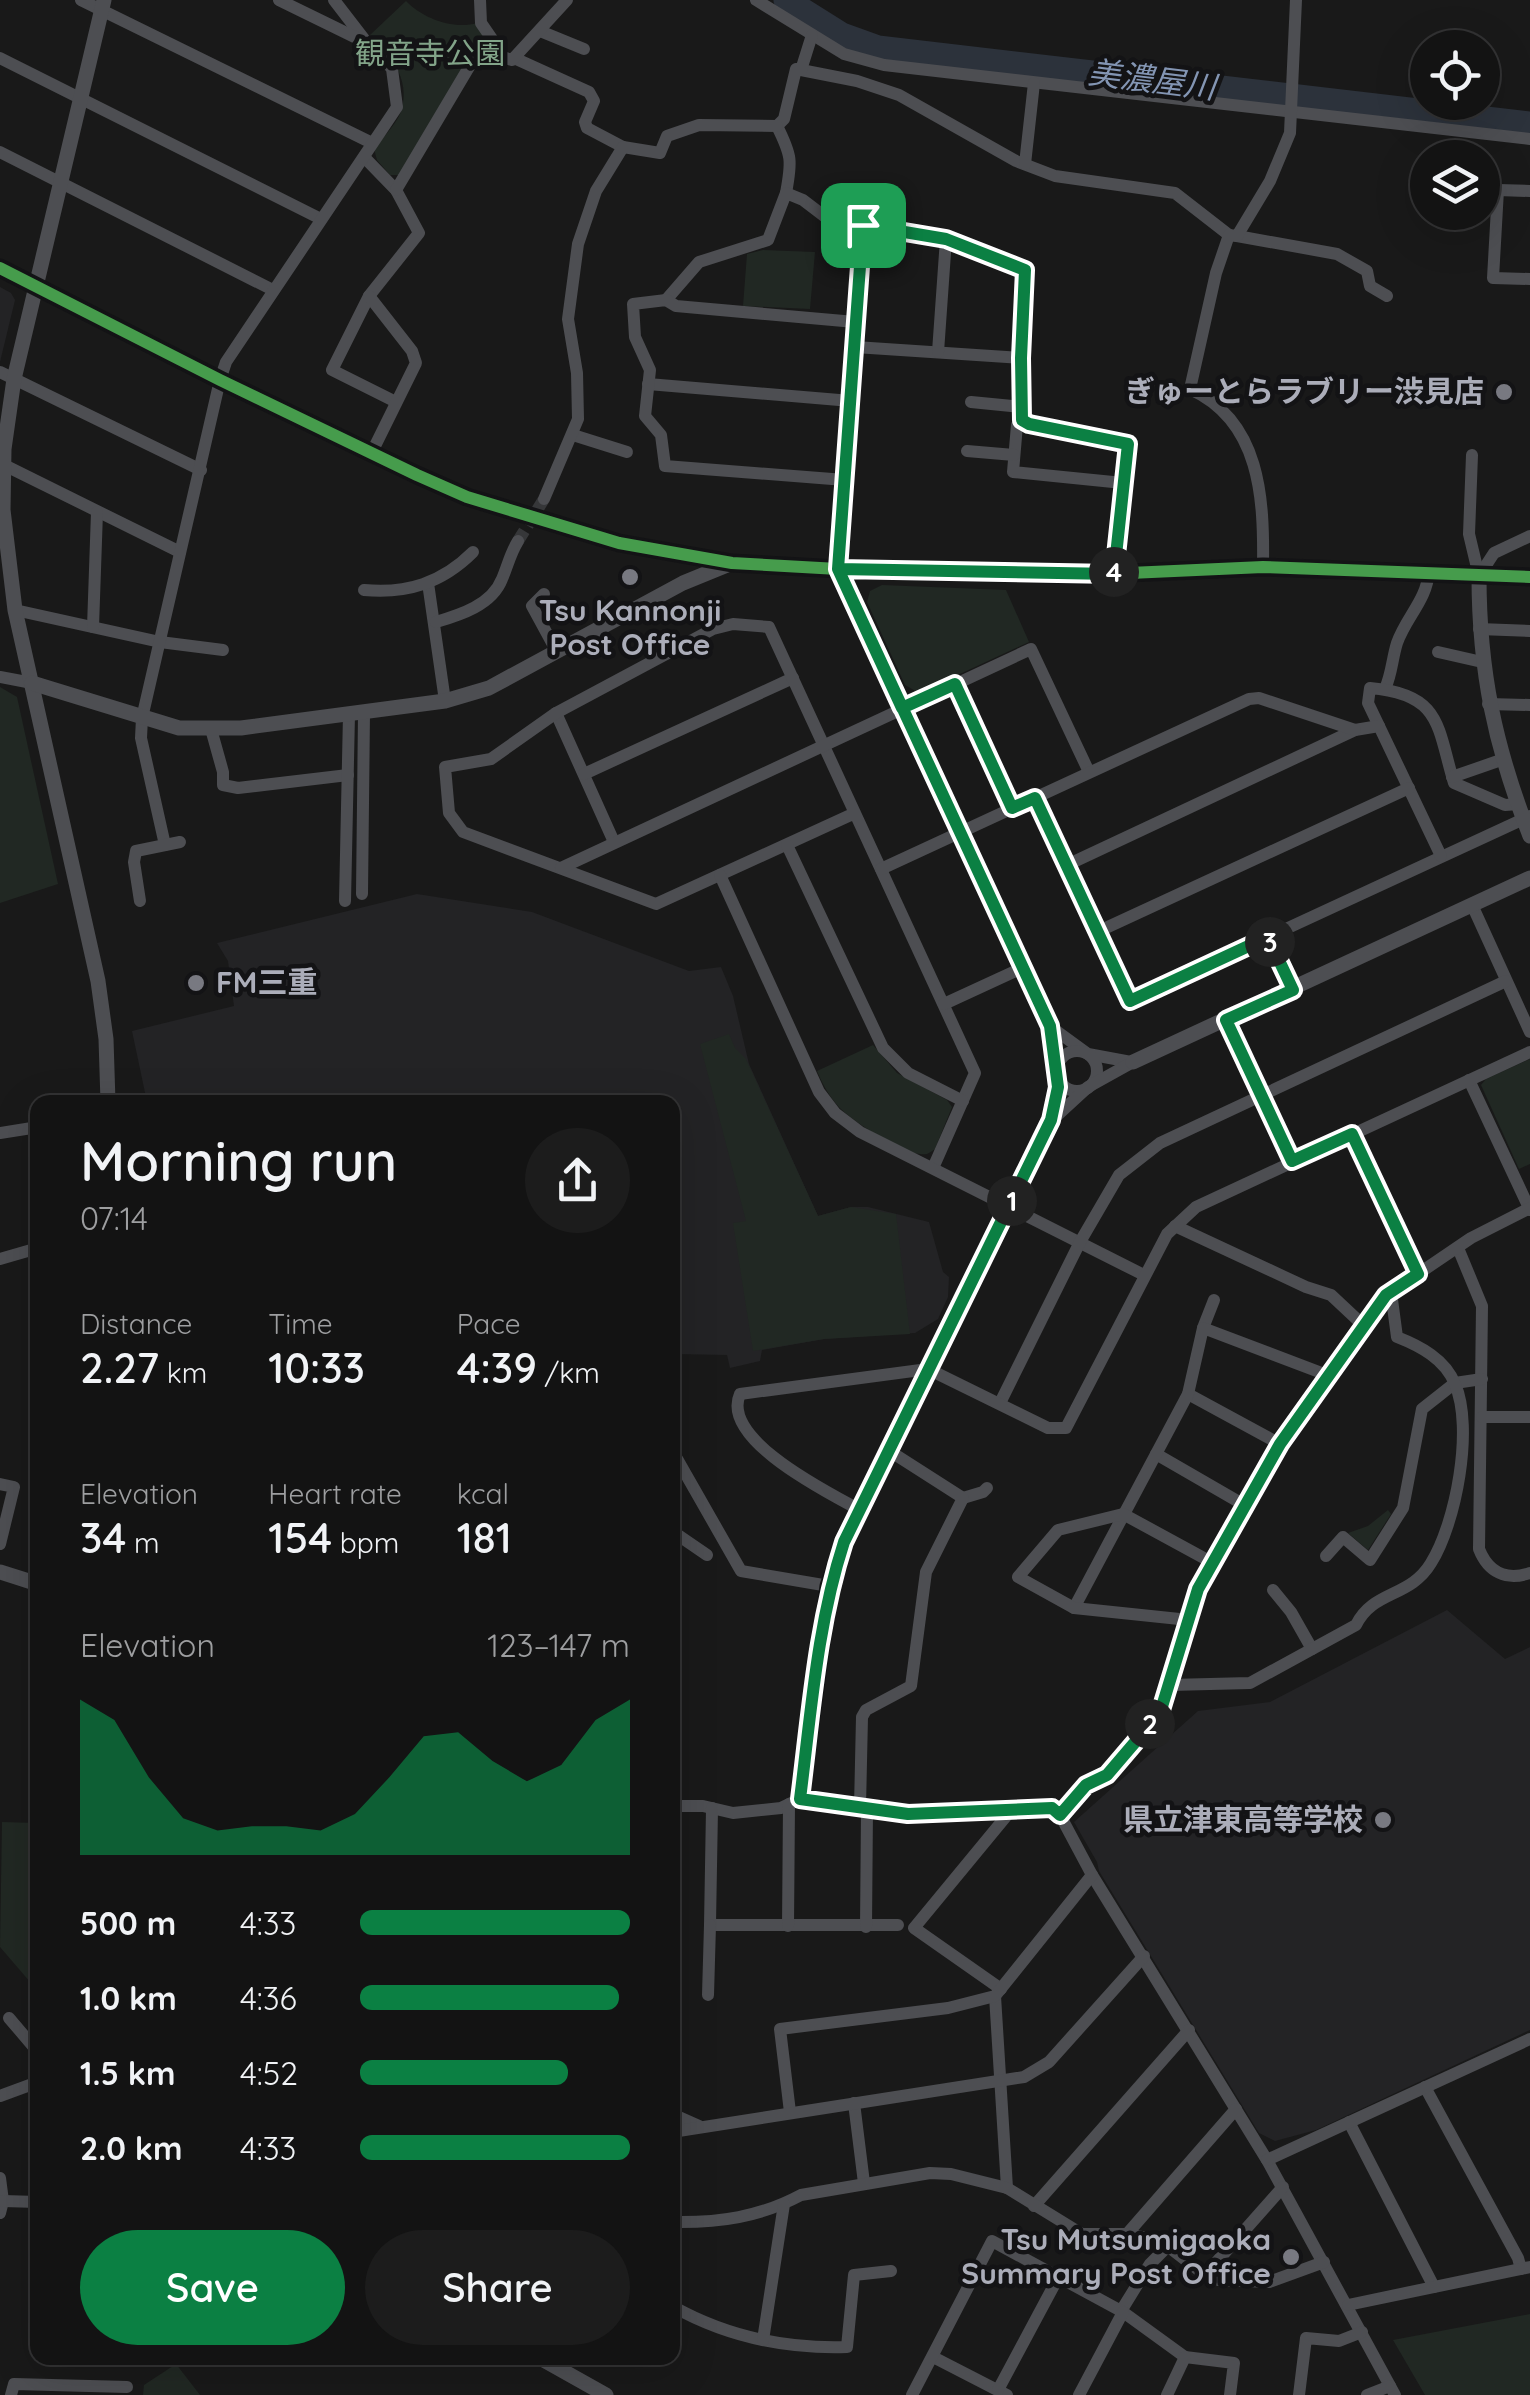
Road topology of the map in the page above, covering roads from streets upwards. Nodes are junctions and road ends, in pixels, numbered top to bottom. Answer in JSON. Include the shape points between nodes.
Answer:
{"nodes":[{"id":1,"x":82,"y":0,"type":"edge"},
{"id":2,"x":279,"y":0,"type":"edge"},
{"id":3,"x":334,"y":0,"type":"edge"},
{"id":4,"x":480,"y":0,"type":"edge"},
{"id":5,"x":567,"y":0,"type":"edge"},
{"id":6,"x":756,"y":0,"type":"edge"},
{"id":7,"x":1296,"y":0,"type":"edge"},
{"id":8,"x":103,"y":5,"type":"edge"},
{"id":9,"x":303,"y":5,"type":"edge"},
{"id":10,"x":540,"y":32,"type":"junction"},
{"id":11,"x":812,"y":35,"type":"junction"},
{"id":12,"x":366,"y":41,"type":"junction"},
{"id":13,"x":492,"y":48,"type":"junction"},
{"id":14,"x":584,"y":49,"type":"dead end"},
{"id":15,"x":0,"y":58,"type":"edge"},
{"id":16,"x":514,"y":58,"type":"junction"},
{"id":17,"x":801,"y":70,"type":"junction"},
{"id":18,"x":1034,"y":83,"type":"junction"},
{"id":19,"x":81,"y":99,"type":"junction"},
{"id":20,"x":1291,"y":111,"type":"junction"},
{"id":21,"x":777,"y":126,"type":"junction"},
{"id":22,"x":1530,"y":139,"type":"edge"},
{"id":23,"x":372,"y":144,"type":"junction"},
{"id":24,"x":623,"y":148,"type":"junction"},
{"id":25,"x":0,"y":152,"type":"edge"},
{"id":26,"x":364,"y":157,"type":"junction"},
{"id":27,"x":1025,"y":164,"type":"junction"},
{"id":28,"x":62,"y":183,"type":"junction"},
{"id":29,"x":396,"y":190,"type":"junction"},
{"id":30,"x":1530,"y":192,"type":"edge"},
{"id":31,"x":786,"y":194,"type":"junction"},
{"id":32,"x":322,"y":219,"type":"junction"},
{"id":33,"x":863,"y":225,"type":"junction"},
{"id":34,"x":1233,"y":235,"type":"junction"},
{"id":35,"x":946,"y":239,"type":"junction"},
{"id":36,"x":0,"y":268,"type":"edge"},
{"id":37,"x":1530,"y":279,"type":"edge"},
{"id":38,"x":35,"y":285,"type":"junction"},
{"id":39,"x":274,"y":290,"type":"junction"},
{"id":40,"x":369,"y":296,"type":"junction"},
{"id":41,"x":1387,"y":296,"type":"dead end"},
{"id":42,"x":666,"y":300,"type":"junction"},
{"id":43,"x":855,"y":322,"type":"junction"},
{"id":44,"x":855,"y":346,"type":"junction"},
{"id":45,"x":938,"y":352,"type":"junction"},
{"id":46,"x":1021,"y":358,"type":"junction"},
{"id":47,"x":7,"y":376,"type":"edge"},
{"id":48,"x":220,"y":380,"type":"junction"},
{"id":49,"x":648,"y":384,"type":"junction"},
{"id":50,"x":851,"y":401,"type":"junction"},
{"id":51,"x":396,"y":402,"type":"junction"},
{"id":52,"x":970,"y":402,"type":"dead end"},
{"id":53,"x":1022,"y":414,"type":"junction"},
{"id":54,"x":574,"y":434,"type":"junction"},
{"id":55,"x":967,"y":451,"type":"dead end"},
{"id":56,"x":626,"y":452,"type":"dead end"},
{"id":57,"x":371,"y":454,"type":"junction"},
{"id":58,"x":1014,"y":455,"type":"junction"},
{"id":59,"x":1472,"y":455,"type":"dead end"},
{"id":60,"x":2,"y":464,"type":"edge"},
{"id":61,"x":200,"y":470,"type":"junction"},
{"id":62,"x":845,"y":480,"type":"junction"},
{"id":63,"x":1124,"y":484,"type":"junction"},
{"id":64,"x":544,"y":499,"type":"tunnel mouth"},
{"id":65,"x":97,"y":512,"type":"junction"},
{"id":66,"x":1530,"y":536,"type":"edge"},
{"id":67,"x":518,"y":540,"type":"tunnel mouth"},
{"id":68,"x":180,"y":552,"type":"junction"},
{"id":69,"x":473,"y":552,"type":"dead end"},
{"id":70,"x":4,"y":554,"type":"edge"},
{"id":71,"x":732,"y":563,"type":"junction"},
{"id":72,"x":1263,"y":567,"type":"junction"},
{"id":73,"x":838,"y":569,"type":"junction"},
{"id":74,"x":1429,"y":571,"type":"junction"},
{"id":75,"x":1114,"y":574,"type":"junction"},
{"id":76,"x":1479,"y":576,"type":"junction"},
{"id":77,"x":1530,"y":577,"type":"edge"},
{"id":78,"x":428,"y":583,"type":"junction"},
{"id":79,"x":364,"y":590,"type":"dead end"},
{"id":80,"x":544,"y":594,"type":"dead end"},
{"id":81,"x":14,"y":610,"type":"junction"},
{"id":82,"x":436,"y":622,"type":"junction"},
{"id":83,"x":93,"y":626,"type":"junction"},
{"id":84,"x":1479,"y":629,"type":"junction"},
{"id":85,"x":1530,"y":630,"type":"edge"},
{"id":86,"x":160,"y":642,"type":"junction"},
{"id":87,"x":223,"y":650,"type":"dead end"},
{"id":88,"x":557,"y":652,"type":"junction"},
{"id":89,"x":1438,"y":652,"type":"dead end"},
{"id":90,"x":1482,"y":662,"type":"junction"},
{"id":91,"x":0,"y":677,"type":"edge"},
{"id":92,"x":793,"y":678,"type":"junction"},
{"id":93,"x":32,"y":683,"type":"junction"},
{"id":94,"x":955,"y":684,"type":"junction"},
{"id":95,"x":1384,"y":689,"type":"junction"},
{"id":96,"x":445,"y":702,"type":"junction"},
{"id":97,"x":1488,"y":704,"type":"junction"},
{"id":98,"x":1530,"y":705,"type":"edge"},
{"id":99,"x":902,"y":708,"type":"junction"},
{"id":100,"x":357,"y":713,"type":"junction"},
{"id":101,"x":556,"y":713,"type":"junction"},
{"id":102,"x":142,"y":718,"type":"junction"},
{"id":103,"x":1379,"y":726,"type":"junction"},
{"id":104,"x":211,"y":728,"type":"junction"},
{"id":105,"x":1356,"y":730,"type":"junction"},
{"id":106,"x":824,"y":746,"type":"junction"},
{"id":107,"x":1501,"y":760,"type":"junction"},
{"id":108,"x":1088,"y":772,"type":"junction"},
{"id":109,"x":348,"y":774,"type":"junction"},
{"id":110,"x":584,"y":774,"type":"junction"},
{"id":111,"x":1452,"y":776,"type":"junction"},
{"id":112,"x":1409,"y":788,"type":"junction"},
{"id":113,"x":1035,"y":798,"type":"junction"},
{"id":114,"x":1012,"y":808,"type":"junction"},
{"id":115,"x":1524,"y":813,"type":"edge"},
{"id":116,"x":854,"y":814,"type":"junction"},
{"id":117,"x":958,"y":833,"type":"junction"},
{"id":118,"x":1530,"y":836,"type":"edge"},
{"id":119,"x":180,"y":842,"type":"dead end"},
{"id":120,"x":614,"y":842,"type":"junction"},
{"id":121,"x":787,"y":844,"type":"junction"},
{"id":122,"x":165,"y":845,"type":"junction"},
{"id":123,"x":1441,"y":856,"type":"junction"},
{"id":124,"x":1067,"y":865,"type":"junction"},
{"id":125,"x":561,"y":868,"type":"junction"},
{"id":126,"x":881,"y":869,"type":"junction"},
{"id":127,"x":720,"y":875,"type":"junction"},
{"id":128,"x":1530,"y":878,"type":"edge"},
{"id":129,"x":362,"y":894,"type":"dead end"},
{"id":130,"x":140,"y":901,"type":"dead end"},
{"id":131,"x":345,"y":901,"type":"dead end"},
{"id":132,"x":1473,"y":907,"type":"junction"},
{"id":133,"x":1097,"y":932,"type":"junction"},
{"id":134,"x":1268,"y":937,"type":"junction"},
{"id":135,"x":1022,"y":968,"type":"junction"},
{"id":136,"x":1506,"y":981,"type":"junction"},
{"id":137,"x":1293,"y":990,"type":"junction"},
{"id":138,"x":944,"y":1004,"type":"junction"},
{"id":139,"x":1226,"y":1020,"type":"junction"},
{"id":140,"x":1050,"y":1026,"type":"junction"},
{"id":141,"x":1530,"y":1032,"type":"edge"},
{"id":142,"x":1530,"y":1052,"type":"edge"},
{"id":143,"x":1088,"y":1054,"type":"junction"},
{"id":144,"x":1134,"y":1062,"type":"junction"},
{"id":145,"x":1057,"y":1072,"type":"junction"},
{"id":146,"x":1468,"y":1080,"type":"junction"},
{"id":147,"x":1088,"y":1087,"type":"junction"},
{"id":148,"x":1260,"y":1094,"type":"junction"},
{"id":149,"x":108,"y":1095,"type":"edge"},
{"id":150,"x":963,"y":1100,"type":"junction"},
{"id":151,"x":1051,"y":1120,"type":"junction"},
{"id":152,"x":30,"y":1128,"type":"edge"},
{"id":153,"x":0,"y":1132,"type":"edge"},
{"id":154,"x":1352,"y":1134,"type":"junction"},
{"id":155,"x":1292,"y":1161,"type":"junction"},
{"id":156,"x":933,"y":1168,"type":"junction"},
{"id":157,"x":1008,"y":1207,"type":"junction"},
{"id":158,"x":1530,"y":1209,"type":"edge"},
{"id":159,"x":1175,"y":1226,"type":"junction"},
{"id":160,"x":1080,"y":1242,"type":"junction"},
{"id":161,"x":1458,"y":1248,"type":"junction"},
{"id":162,"x":30,"y":1251,"type":"edge"},
{"id":163,"x":0,"y":1260,"type":"edge"},
{"id":164,"x":1418,"y":1274,"type":"junction"},
{"id":165,"x":1144,"y":1275,"type":"junction"},
{"id":166,"x":1391,"y":1292,"type":"junction"},
{"id":167,"x":1214,"y":1300,"type":"dead end"},
{"id":168,"x":1364,"y":1325,"type":"junction"},
{"id":169,"x":1203,"y":1328,"type":"junction"},
{"id":170,"x":928,"y":1368,"type":"junction"},
{"id":171,"x":1327,"y":1375,"type":"junction"},
{"id":172,"x":1482,"y":1379,"type":"junction"},
{"id":173,"x":1455,"y":1383,"type":"junction"},
{"id":174,"x":1188,"y":1394,"type":"junction"},
{"id":175,"x":1000,"y":1404,"type":"junction"},
{"id":176,"x":1482,"y":1417,"type":"junction"},
{"id":177,"x":1530,"y":1417,"type":"edge"},
{"id":178,"x":1280,"y":1444,"type":"junction"},
{"id":179,"x":888,"y":1450,"type":"junction"},
{"id":180,"x":1156,"y":1454,"type":"junction"},
{"id":181,"x":680,"y":1464,"type":"edge"},
{"id":182,"x":0,"y":1484,"type":"edge"},
{"id":183,"x":987,"y":1488,"type":"dead end"},
{"id":184,"x":963,"y":1498,"type":"junction"},
{"id":185,"x":1246,"y":1506,"type":"junction"},
{"id":186,"x":858,"y":1509,"type":"junction"},
{"id":187,"x":1123,"y":1514,"type":"junction"},
{"id":188,"x":680,"y":1536,"type":"edge"},
{"id":189,"x":0,"y":1544,"type":"edge"},
{"id":190,"x":707,"y":1555,"type":"dead end"},
{"id":191,"x":1326,"y":1556,"type":"dead end"},
{"id":192,"x":1213,"y":1563,"type":"junction"},
{"id":193,"x":0,"y":1572,"type":"edge"},
{"id":194,"x":1530,"y":1573,"type":"edge"},
{"id":195,"x":30,"y":1581,"type":"edge"},
{"id":196,"x":829,"y":1586,"type":"junction"},
{"id":197,"x":1273,"y":1590,"type":"dead end"},
{"id":198,"x":1074,"y":1608,"type":"junction"},
{"id":199,"x":1189,"y":1620,"type":"junction"},
{"id":200,"x":1312,"y":1648,"type":"junction"},
{"id":201,"x":1170,"y":1685,"type":"junction"},
{"id":202,"x":795,"y":1802,"type":"junction"},
{"id":203,"x":680,"y":1806,"type":"edge"},
{"id":204,"x":712,"y":1808,"type":"junction"},
{"id":205,"x":864,"y":1808,"type":"junction"},
{"id":206,"x":1012,"y":1808,"type":"junction"},
{"id":207,"x":1060,"y":1815,"type":"junction"},
{"id":208,"x":1092,"y":1875,"type":"junction"},
{"id":209,"x":710,"y":1925,"type":"junction"},
{"id":210,"x":788,"y":1926,"type":"junction"},
{"id":211,"x":898,"y":1926,"type":"dead end"},
{"id":212,"x":866,"y":1927,"type":"junction"},
{"id":213,"x":1144,"y":1956,"type":"junction"},
{"id":214,"x":998,"y":1993,"type":"junction"},
{"id":215,"x":708,"y":1995,"type":"dead end"},
{"id":216,"x":9,"y":2018,"type":"dead end"},
{"id":217,"x":1188,"y":2030,"type":"junction"},
{"id":218,"x":1530,"y":2039,"type":"edge"},
{"id":219,"x":30,"y":2043,"type":"edge"},
{"id":220,"x":999,"y":2081,"type":"junction"},
{"id":221,"x":30,"y":2085,"type":"edge"},
{"id":222,"x":1425,"y":2087,"type":"junction"},
{"id":223,"x":0,"y":2096,"type":"edge"},
{"id":224,"x":854,"y":2103,"type":"junction"},
{"id":225,"x":1236,"y":2110,"type":"junction"},
{"id":226,"x":790,"y":2112,"type":"junction"},
{"id":227,"x":680,"y":2118,"type":"edge"},
{"id":228,"x":1349,"y":2122,"type":"junction"},
{"id":229,"x":701,"y":2127,"type":"junction"},
{"id":230,"x":680,"y":2131,"type":"edge"},
{"id":231,"x":1268,"y":2160,"type":"junction"},
{"id":232,"x":0,"y":2178,"type":"edge"},
{"id":233,"x":864,"y":2183,"type":"junction"},
{"id":234,"x":1283,"y":2187,"type":"junction"},
{"id":235,"x":1007,"y":2188,"type":"junction"},
{"id":236,"x":30,"y":2203,"type":"edge"},
{"id":237,"x":784,"y":2204,"type":"junction"},
{"id":238,"x":1034,"y":2206,"type":"junction"},
{"id":239,"x":2,"y":2207,"type":"edge"},
{"id":240,"x":680,"y":2222,"type":"edge"},
{"id":241,"x":1127,"y":2234,"type":"junction"},
{"id":242,"x":1168,"y":2245,"type":"junction"},
{"id":243,"x":1324,"y":2262,"type":"junction"},
{"id":244,"x":1525,"y":2268,"type":"edge"},
{"id":245,"x":890,"y":2271,"type":"dead end"},
{"id":246,"x":1206,"y":2274,"type":"junction"},
{"id":247,"x":1059,"y":2276,"type":"junction"},
{"id":248,"x":1434,"y":2286,"type":"junction"},
{"id":249,"x":1348,"y":2304,"type":"junction"},
{"id":250,"x":680,"y":2311,"type":"edge"},
{"id":251,"x":1122,"y":2311,"type":"junction"},
{"id":252,"x":1362,"y":2332,"type":"junction"},
{"id":253,"x":763,"y":2340,"type":"junction"},
{"id":254,"x":1185,"y":2357,"type":"junction"},
{"id":255,"x":932,"y":2358,"type":"junction"},
{"id":256,"x":552,"y":2365,"type":"edge"},
{"id":257,"x":127,"y":2387,"type":"dead end"},
{"id":258,"x":102,"y":2390,"type":"edge"},
{"id":259,"x":1393,"y":2390,"type":"edge"},
{"id":260,"x":1003,"y":2392,"type":"edge"},
{"id":261,"x":11,"y":2395,"type":"edge"},
{"id":262,"x":606,"y":2395,"type":"edge"},
{"id":263,"x":912,"y":2395,"type":"edge"},
{"id":264,"x":1080,"y":2395,"type":"edge"},
{"id":265,"x":1167,"y":2395,"type":"edge"},
{"id":266,"x":1230,"y":2395,"type":"edge"},
{"id":267,"x":1299,"y":2395,"type":"edge"},
{"id":268,"x":1367,"y":2395,"type":"edge"}],
"edges":[{"from":1,"to":8,"type":"street"},
{"from":2,"to":9,"type":"street"},
{"from":3,"to":12,"type":"street"},
{"from":4,"to":13,"type":"street"},
{"from":5,"to":10,"type":"street"},
{"from":6,"to":11,"type":"street"},
{"from":7,"to":20,"type":"street"},
{"from":8,"to":19,"type":"street"},
{"from":8,"to":23,"type":"street"},
{"from":9,"to":12,"type":"street"},
{"from":10,"to":14,"type":"street"},
{"from":10,"to":16,"type":"street"},
{"from":11,"to":17,"type":"street"},
{"from":11,"to":18,"type":"street","via":[[844,54],[884,64]]},
{"from":12,"to":23,"type":"street","via":[[385,57],[398,89],[397,107]]},
{"from":13,"to":16,"type":"street"},
{"from":13,"to":29,"type":"street","via":[[474,57]]},
{"from":15,"to":19,"type":"street"},
{"from":16,"to":24,"type":"street","via":[[590,92],[587,128]]},
{"from":17,"to":21,"type":"street"},
{"from":17,"to":27,"type":"street","via":[[899,95]]},
{"from":18,"to":20,"type":"street"},
{"from":18,"to":27,"type":"street"},
{"from":19,"to":28,"type":"street"},
{"from":19,"to":32,"type":"street"},
{"from":20,"to":22,"type":"street"},
{"from":20,"to":34,"type":"street","via":[[1290,133],[1270,182]]},
{"from":21,"to":24,"type":"street","via":[[694,125],[667,136],[660,153]]},
{"from":21,"to":31,"type":"street","via":[[791,153]]},
{"from":23,"to":26,"type":"street"},
{"from":24,"to":54,"type":"street","via":[[596,190],[578,244],[568,319],[578,404]]},
{"from":25,"to":28,"type":"street"},
{"from":26,"to":29,"type":"street"},
{"from":26,"to":32,"type":"street"},
{"from":27,"to":34,"type":"street","via":[[1069,178],[1175,193]]},
{"from":28,"to":38,"type":"street"},
{"from":28,"to":39,"type":"street"},
{"from":29,"to":40,"type":"street","via":[[420,234]]},
{"from":30,"to":37,"type":"street","via":[[1498,190],[1493,278]]},
{"from":31,"to":33,"type":"street","via":[[841,230]]},
{"from":31,"to":42,"type":"street","via":[[768,240],[698,262]]},
{"from":32,"to":39,"type":"street"},
{"from":33,"to":35,"type":"street"},
{"from":33,"to":43,"type":"street"},
{"from":34,"to":41,"type":"street","via":[[1337,254],[1367,271],[1370,286]]},
{"from":34,"to":72,"type":"street","via":[[1216,273],[1190,389],[1216,404],[1251,452],[1263,513]]},
{"from":35,"to":45,"type":"street"},
{"from":35,"to":46,"type":"street","via":[[1025,270]]},
{"from":36,"to":38,"type":"street"},
{"from":38,"to":47,"type":"street"},
{"from":38,"to":48,"type":"street"},
{"from":39,"to":48,"type":"street"},
{"from":40,"to":51,"type":"street","via":[[416,363]]},
{"from":40,"to":51,"type":"street","via":[[332,370]]},
{"from":42,"to":43,"type":"street"},
{"from":42,"to":49,"type":"street","via":[[632,304]]},
{"from":43,"to":44,"type":"street"},
{"from":44,"to":45,"type":"street"},
{"from":44,"to":50,"type":"street"},
{"from":45,"to":46,"type":"street"},
{"from":46,"to":53,"type":"street"},
{"from":47,"to":60,"type":"street"},
{"from":47,"to":61,"type":"street"},
{"from":48,"to":57,"type":"street"},
{"from":48,"to":61,"type":"street"},
{"from":49,"to":50,"type":"street"},
{"from":49,"to":62,"type":"street","via":[[645,416],[661,434],[666,466]]},
{"from":50,"to":62,"type":"street"},
{"from":51,"to":57,"type":"street"},
{"from":52,"to":53,"type":"street"},
{"from":53,"to":58,"type":"street"},
{"from":53,"to":63,"type":"street","via":[[1029,424],[1128,444]]},
{"from":54,"to":56,"type":"street"},
{"from":54,"to":64,"type":"street"},
{"from":55,"to":58,"type":"street"},
{"from":57,"to":71,"type":"street","via":[[535,519],[618,544]]},
{"from":58,"to":63,"type":"street","via":[[1012,472]]},
{"from":59,"to":76,"type":"street","via":[[1469,534]]},
{"from":60,"to":65,"type":"street"},
{"from":60,"to":70,"type":"street"},
{"from":61,"to":68,"type":"street"},
{"from":62,"to":73,"type":"street"},
{"from":63,"to":75,"type":"street"},
{"from":65,"to":68,"type":"street"},
{"from":65,"to":83,"type":"street"},
{"from":66,"to":76,"type":"street","via":[[1494,552]]},
{"from":67,"to":82,"type":"street","via":[[502,582],[470,613]]},
{"from":68,"to":86,"type":"street"},
{"from":69,"to":78,"type":"street"},
{"from":70,"to":81,"type":"street"},
{"from":71,"to":73,"type":"street"},
{"from":71,"to":88,"type":"street"},
{"from":72,"to":74,"type":"street"},
{"from":72,"to":75,"type":"street"},
{"from":73,"to":75,"type":"street"},
{"from":73,"to":99,"type":"street"},
{"from":74,"to":76,"type":"street"},
{"from":74,"to":95,"type":"street","via":[[1428,590],[1402,632]]},
{"from":76,"to":77,"type":"street"},
{"from":76,"to":84,"type":"street"},
{"from":78,"to":79,"type":"street"},
{"from":78,"to":82,"type":"street"},
{"from":80,"to":88,"type":"street","via":[[532,606]]},
{"from":81,"to":83,"type":"street"},
{"from":81,"to":93,"type":"street"},
{"from":82,"to":96,"type":"street"},
{"from":83,"to":86,"type":"street"},
{"from":84,"to":85,"type":"street"},
{"from":84,"to":90,"type":"street"},
{"from":86,"to":87,"type":"street"},
{"from":86,"to":102,"type":"street"},
{"from":88,"to":96,"type":"street","via":[[489,688]]},
{"from":89,"to":90,"type":"street"},
{"from":90,"to":97,"type":"street"},
{"from":91,"to":93,"type":"street"},
{"from":92,"to":101,"type":"street","via":[[769,627],[726,625]]},
{"from":92,"to":106,"type":"street"},
{"from":92,"to":110,"type":"street"},
{"from":93,"to":102,"type":"street"},
{"from":93,"to":149,"type":"street","via":[[98,981]]},
{"from":94,"to":99,"type":"street"},
{"from":94,"to":108,"type":"street","via":[[1031,648]]},
{"from":94,"to":114,"type":"street"},
{"from":95,"to":103,"type":"street","via":[[1370,688],[1368,702]]},
{"from":95,"to":111,"type":"street","via":[[1432,715]]},
{"from":96,"to":100,"type":"street"},
{"from":97,"to":98,"type":"street"},
{"from":97,"to":107,"type":"street"},
{"from":99,"to":106,"type":"street"},
{"from":99,"to":117,"type":"street"},
{"from":100,"to":104,"type":"street"},
{"from":100,"to":109,"type":"street"},
{"from":100,"to":129,"type":"street"},
{"from":101,"to":110,"type":"street"},
{"from":101,"to":125,"type":"street","via":[[491,759],[445,767],[454,825]]},
{"from":102,"to":104,"type":"street"},
{"from":102,"to":122,"type":"street"},
{"from":103,"to":105,"type":"street"},
{"from":103,"to":112,"type":"street"},
{"from":104,"to":109,"type":"street","via":[[223,785]]},
{"from":105,"to":108,"type":"street","via":[[1254,697]]},
{"from":105,"to":124,"type":"street"},
{"from":106,"to":116,"type":"street"},
{"from":106,"to":120,"type":"street"},
{"from":107,"to":111,"type":"street"},
{"from":107,"to":115,"type":"street"},
{"from":108,"to":113,"type":"street"},
{"from":109,"to":131,"type":"street"},
{"from":110,"to":120,"type":"street"},
{"from":111,"to":115,"type":"street","via":[[1454,783]]},
{"from":112,"to":123,"type":"street"},
{"from":112,"to":133,"type":"street"},
{"from":113,"to":114,"type":"street"},
{"from":113,"to":124,"type":"street"},
{"from":114,"to":117,"type":"street"},
{"from":115,"to":118,"type":"street"},
{"from":115,"to":123,"type":"street"},
{"from":116,"to":121,"type":"street"},
{"from":116,"to":126,"type":"street"},
{"from":117,"to":126,"type":"street"},
{"from":117,"to":135,"type":"street"},
{"from":119,"to":122,"type":"street"},
{"from":120,"to":125,"type":"street"},
{"from":121,"to":127,"type":"street"},
{"from":121,"to":150,"type":"street","via":[[883,1048],[908,1073]]},
{"from":122,"to":130,"type":"street","via":[[136,851]]},
{"from":123,"to":134,"type":"street"},
{"from":124,"to":133,"type":"street"},
{"from":125,"to":127,"type":"street","via":[[656,904]]},
{"from":126,"to":138,"type":"street"},
{"from":127,"to":156,"type":"street","via":[[825,1102],[860,1132]]},
{"from":128,"to":132,"type":"street"},
{"from":132,"to":136,"type":"street"},
{"from":132,"to":137,"type":"street"},
{"from":133,"to":134,"type":"street","via":[[1130,1001]]},
{"from":134,"to":137,"type":"street"},
{"from":135,"to":138,"type":"street"},
{"from":135,"to":140,"type":"street"},
{"from":136,"to":141,"type":"street"},
{"from":136,"to":148,"type":"street"},
{"from":137,"to":139,"type":"street"},
{"from":138,"to":150,"type":"street","via":[[976,1073]]},
{"from":139,"to":144,"type":"street"},
{"from":139,"to":148,"type":"street"},
{"from":140,"to":143,"type":"street"},
{"from":140,"to":145,"type":"street"},
{"from":142,"to":146,"type":"street"},
{"from":143,"to":144,"type":"street"},
{"from":143,"to":145,"type":"street","via":[[1066,1054]]},
{"from":143,"to":147,"type":"street","via":[[1098,1073]]},
{"from":144,"to":147,"type":"street"},
{"from":145,"to":147,"type":"street","via":[[1066,1087]]},
{"from":145,"to":151,"type":"street"},
{"from":146,"to":154,"type":"street"},
{"from":146,"to":158,"type":"street"},
{"from":147,"to":151,"type":"street"},
{"from":148,"to":155,"type":"street"},
{"from":148,"to":160,"type":"street","via":[[1160,1143],[1120,1175]]},
{"from":150,"to":156,"type":"street"},
{"from":151,"to":157,"type":"street"},
{"from":152,"to":153,"type":"street"},
{"from":154,"to":155,"type":"street"},
{"from":154,"to":164,"type":"street"},
{"from":155,"to":159,"type":"street","via":[[1196,1207]]},
{"from":156,"to":157,"type":"street"},
{"from":157,"to":160,"type":"street"},
{"from":157,"to":170,"type":"street"},
{"from":158,"to":161,"type":"street"},
{"from":159,"to":165,"type":"street"},
{"from":159,"to":168,"type":"street","via":[[1330,1295]]},
{"from":160,"to":165,"type":"street"},
{"from":160,"to":175,"type":"street"},
{"from":161,"to":164,"type":"street"},
{"from":161,"to":172,"type":"street","via":[[1482,1306]]},
{"from":162,"to":163,"type":"street"},
{"from":164,"to":166,"type":"street"},
{"from":165,"to":175,"type":"street","via":[[1066,1428],[1048,1428]]},
{"from":166,"to":168,"type":"street"},
{"from":166,"to":173,"type":"street","via":[[1397,1337],[1428,1351]]},
{"from":167,"to":169,"type":"street"},
{"from":168,"to":171,"type":"street"},
{"from":169,"to":171,"type":"street"},
{"from":169,"to":174,"type":"street"},
{"from":170,"to":175,"type":"street"},
{"from":170,"to":179,"type":"street"},
{"from":170,"to":186,"type":"street","via":[[740,1394],[740,1420],[775,1459]]},
{"from":171,"to":178,"type":"street"},
{"from":172,"to":173,"type":"street"},
{"from":172,"to":176,"type":"street"},
{"from":173,"to":191,"type":"street","via":[[1422,1409],[1403,1508],[1370,1560],[1344,1537]]},
{"from":173,"to":200,"type":"street","via":[[1464,1427],[1459,1486],[1431,1564],[1414,1583],[1364,1607],[1356,1624]]},
{"from":174,"to":178,"type":"street"},
{"from":174,"to":180,"type":"street"},
{"from":176,"to":177,"type":"street"},
{"from":176,"to":194,"type":"street","via":[[1479,1549],[1499,1574]]},
{"from":178,"to":185,"type":"street"},
{"from":179,"to":184,"type":"street"},
{"from":179,"to":186,"type":"street"},
{"from":180,"to":185,"type":"street"},
{"from":180,"to":187,"type":"street"},
{"from":181,"to":196,"type":"street","via":[[741,1571]]},
{"from":182,"to":189,"type":"street","via":[[14,1488]]},
{"from":183,"to":184,"type":"street"},
{"from":184,"to":205,"type":"street","via":[[926,1572],[911,1686],[862,1716]]},
{"from":185,"to":192,"type":"street"},
{"from":186,"to":196,"type":"street"},
{"from":187,"to":192,"type":"street"},
{"from":187,"to":198,"type":"street"},
{"from":187,"to":198,"type":"street","via":[[1058,1530],[1018,1577]]},
{"from":188,"to":190,"type":"street"},
{"from":192,"to":199,"type":"street"},
{"from":193,"to":195,"type":"street"},
{"from":196,"to":202,"type":"street"},
{"from":197,"to":200,"type":"street"},
{"from":198,"to":199,"type":"street"},
{"from":199,"to":201,"type":"street"},
{"from":200,"to":201,"type":"street","via":[[1250,1683]]},
{"from":201,"to":207,"type":"street","via":[[1160,1713],[1107,1775],[1086,1785]]},
{"from":202,"to":204,"type":"street","via":[[733,1812]]},
{"from":202,"to":205,"type":"street"},
{"from":202,"to":210,"type":"street"},
{"from":203,"to":204,"type":"street"},
{"from":204,"to":209,"type":"street"},
{"from":205,"to":206,"type":"street","via":[[908,1814]]},
{"from":205,"to":212,"type":"street"},
{"from":206,"to":207,"type":"street","via":[[1052,1808]]},
{"from":206,"to":214,"type":"street","via":[[914,1928]]},
{"from":207,"to":208,"type":"street"},
{"from":208,"to":213,"type":"street"},
{"from":208,"to":214,"type":"street"},
{"from":209,"to":210,"type":"street"},
{"from":209,"to":215,"type":"street"},
{"from":210,"to":212,"type":"street"},
{"from":211,"to":212,"type":"street"},
{"from":213,"to":217,"type":"street"},
{"from":213,"to":220,"type":"street","via":[[1042,2068]]},
{"from":214,"to":220,"type":"street"},
{"from":214,"to":226,"type":"street","via":[[948,2008],[780,2029]]},
{"from":216,"to":219,"type":"street"},
{"from":217,"to":225,"type":"street"},
{"from":217,"to":238,"type":"street"},
{"from":218,"to":222,"type":"street"},
{"from":220,"to":224,"type":"street"},
{"from":220,"to":235,"type":"street"},
{"from":221,"to":223,"type":"street"},
{"from":222,"to":228,"type":"street"},
{"from":222,"to":244,"type":"street"},
{"from":224,"to":226,"type":"street"},
{"from":224,"to":233,"type":"street"},
{"from":225,"to":231,"type":"street"},
{"from":225,"to":241,"type":"street"},
{"from":226,"to":229,"type":"street"},
{"from":227,"to":229,"type":"street"},
{"from":228,"to":231,"type":"street"},
{"from":228,"to":248,"type":"street"},
{"from":229,"to":230,"type":"street"},
{"from":231,"to":234,"type":"street"},
{"from":232,"to":239,"type":"street"},
{"from":233,"to":235,"type":"street","via":[[930,2173]]},
{"from":233,"to":237,"type":"street"},
{"from":234,"to":243,"type":"street"},
{"from":234,"to":246,"type":"street"},
{"from":235,"to":238,"type":"street"},
{"from":236,"to":239,"type":"street"},
{"from":237,"to":240,"type":"street","via":[[727,2221]]},
{"from":237,"to":253,"type":"street"},
{"from":238,"to":241,"type":"street","via":[[1082,2234]]},
{"from":241,"to":242,"type":"street"},
{"from":242,"to":246,"type":"street"},
{"from":242,"to":251,"type":"street"},
{"from":243,"to":246,"type":"street","via":[[1268,2282]]},
{"from":243,"to":249,"type":"street"},
{"from":244,"to":248,"type":"street"},
{"from":245,"to":253,"type":"street","via":[[854,2275],[847,2346]]},
{"from":247,"to":251,"type":"street"},
{"from":247,"to":255,"type":"street","via":[[992,2241]]},
{"from":247,"to":260,"type":"street"},
{"from":248,"to":249,"type":"street"},
{"from":249,"to":252,"type":"street"},
{"from":250,"to":253,"type":"street","via":[[710,2328]]},
{"from":251,"to":254,"type":"street"},
{"from":251,"to":264,"type":"street"},
{"from":252,"to":259,"type":"street"},
{"from":252,"to":267,"type":"street","via":[[1339,2340],[1306,2338]]},
{"from":254,"to":265,"type":"street"},
{"from":254,"to":266,"type":"street","via":[[1234,2362]]},
{"from":255,"to":260,"type":"street"},
{"from":255,"to":263,"type":"street"},
{"from":256,"to":262,"type":"street"},
{"from":257,"to":258,"type":"street"},
{"from":258,"to":261,"type":"street","via":[[14,2384]]},
{"from":259,"to":268,"type":"street"}]}
